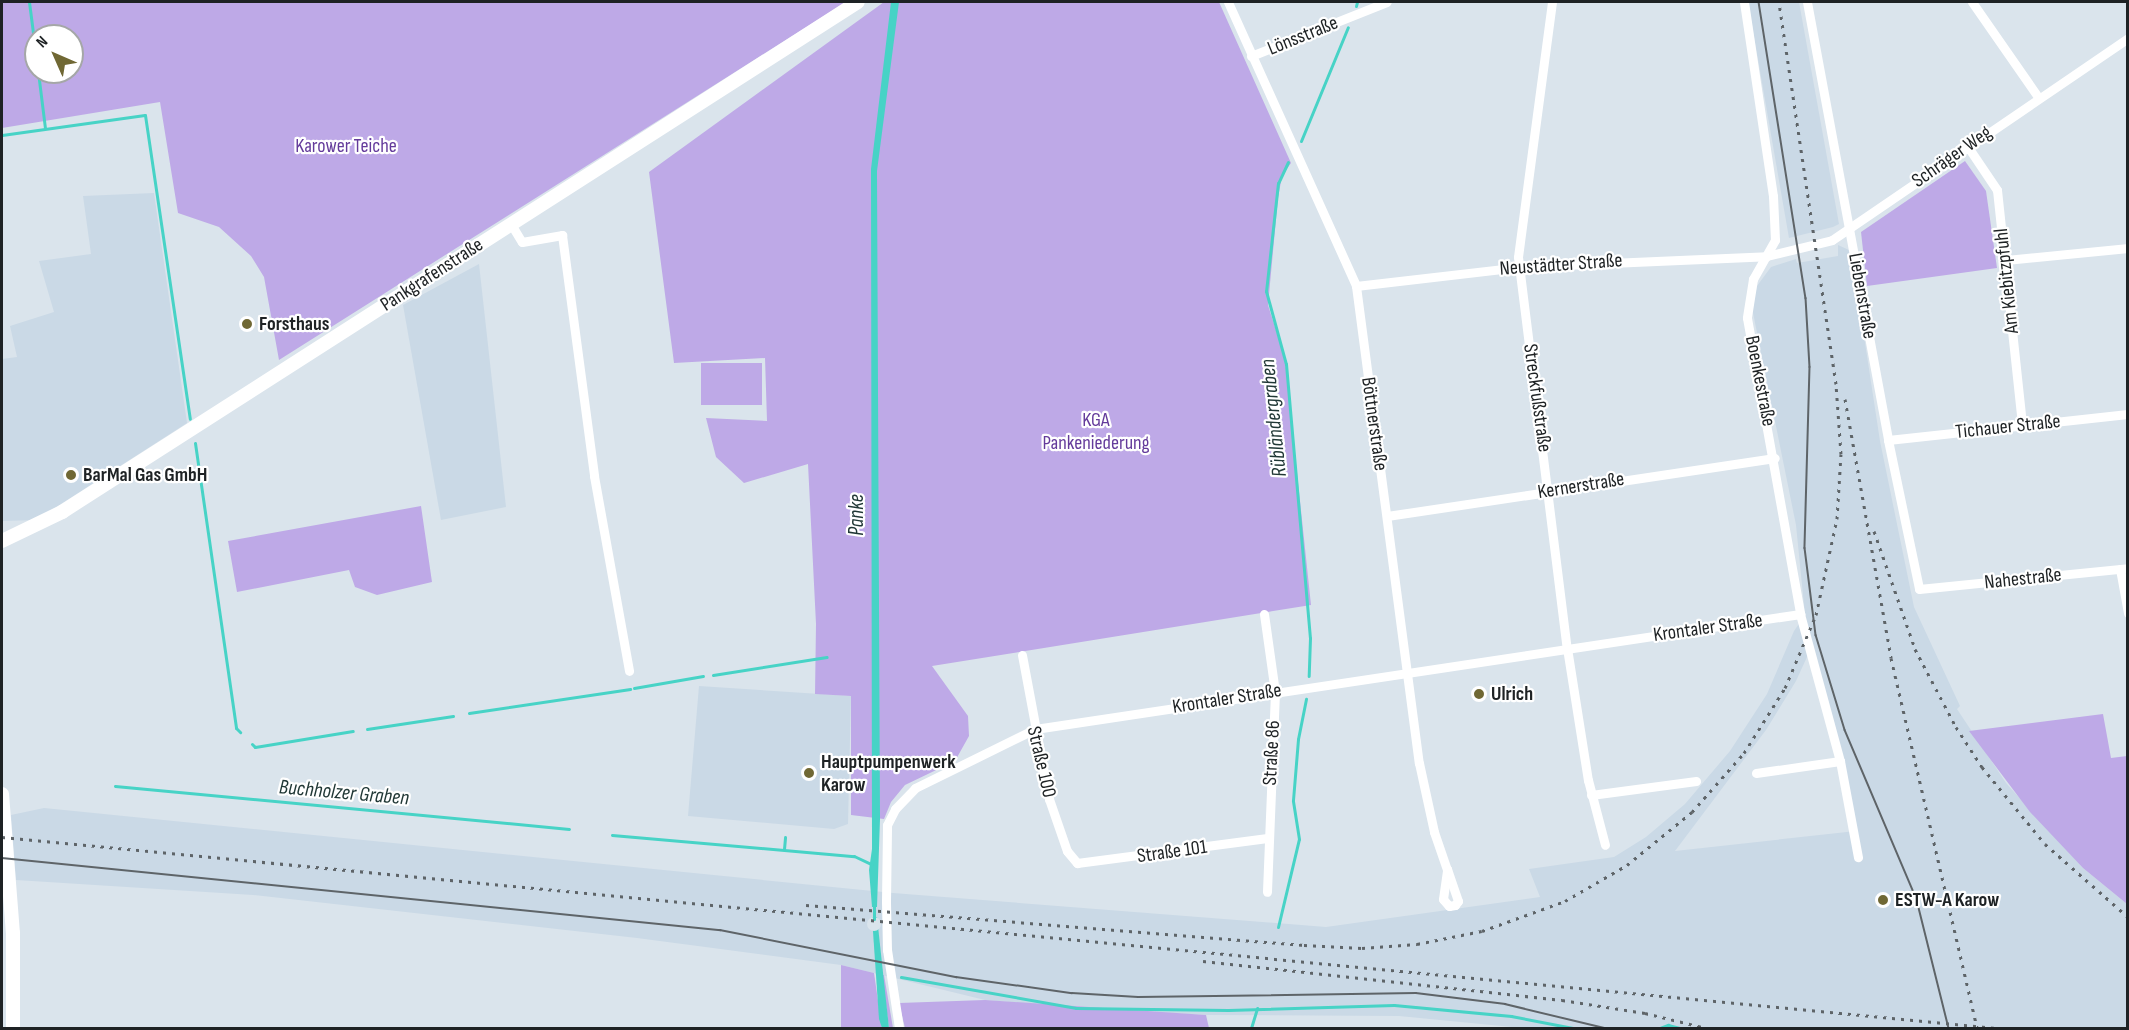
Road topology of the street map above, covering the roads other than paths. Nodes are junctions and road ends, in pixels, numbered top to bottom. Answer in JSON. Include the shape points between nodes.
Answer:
{"nodes":[{"id":1,"x":858,"y":2,"type":"edge"},
{"id":2,"x":1228,"y":2,"type":"edge"},
{"id":3,"x":1387,"y":2,"type":"edge"},
{"id":4,"x":1552,"y":2,"type":"edge"},
{"id":5,"x":1744,"y":2,"type":"edge"},
{"id":6,"x":1807,"y":2,"type":"edge"},
{"id":7,"x":1972,"y":2,"type":"edge"},
{"id":8,"x":2127,"y":38,"type":"edge"},
{"id":9,"x":1251,"y":56,"type":"junction"},
{"id":10,"x":2038,"y":98,"type":"junction"},
{"id":11,"x":1968,"y":147,"type":"junction"},
{"id":12,"x":511,"y":224,"type":"junction"},
{"id":13,"x":1851,"y":228,"type":"junction"},
{"id":14,"x":2127,"y":248,"type":"edge"},
{"id":15,"x":1767,"y":256,"type":"junction"},
{"id":16,"x":2006,"y":260,"type":"junction"},
{"id":17,"x":1519,"y":267,"type":"junction"},
{"id":18,"x":1356,"y":286,"type":"junction"},
{"id":19,"x":2127,"y":414,"type":"edge"},
{"id":20,"x":2022,"y":425,"type":"junction"},
{"id":21,"x":1888,"y":440,"type":"junction"},
{"id":22,"x":1775,"y":458,"type":"junction"},
{"id":23,"x":1549,"y":491,"type":"junction"},
{"id":24,"x":1386,"y":516,"type":"junction"},
{"id":25,"x":2,"y":541,"type":"edge"},
{"id":26,"x":2124,"y":569,"type":"edge"},
{"id":27,"x":1919,"y":589,"type":"joint"},
{"id":28,"x":2127,"y":613,"type":"edge"},
{"id":29,"x":1264,"y":614,"type":"dead end"},
{"id":30,"x":1800,"y":614,"type":"junction"},
{"id":31,"x":1567,"y":648,"type":"junction"},
{"id":32,"x":1022,"y":655,"type":"dead end"},
{"id":33,"x":629,"y":671,"type":"dead end"},
{"id":34,"x":1407,"y":671,"type":"junction"},
{"id":35,"x":1275,"y":692,"type":"junction"},
{"id":36,"x":1035,"y":729,"type":"junction"},
{"id":37,"x":1840,"y":762,"type":"junction"},
{"id":38,"x":1756,"y":773,"type":"dead end"},
{"id":39,"x":1696,"y":781,"type":"dead end"},
{"id":40,"x":2,"y":794,"type":"edge"},
{"id":41,"x":1591,"y":795,"type":"junction"},
{"id":42,"x":1268,"y":838,"type":"junction"},
{"id":43,"x":1605,"y":845,"type":"dead end"},
{"id":44,"x":1858,"y":857,"type":"dead end"},
{"id":45,"x":1077,"y":863,"type":"joint"},
{"id":46,"x":1447,"y":869,"type":"dead end"},
{"id":47,"x":1267,"y":892,"type":"dead end"},
{"id":48,"x":13,"y":1029,"type":"edge"},
{"id":49,"x":898,"y":1029,"type":"edge"}],
"edges":[{"from":1,"to":12,"type":"main road","name":"Pankgrafenstraße"},
{"from":2,"to":9,"type":"street","name":"Böttnerstraße"},
{"from":3,"to":9,"type":"street","name":"Lönsstraße"},
{"from":4,"to":17,"type":"street","name":"Streckfußstraße"},
{"from":5,"to":15,"type":"street","name":"Boenkestraße","via":[[1773,196],[1775,240]]},
{"from":6,"to":13,"type":"street","name":"Liebenstraße"},
{"from":7,"to":10,"type":"street"},
{"from":8,"to":10,"type":"street","name":"Schräger Weg"},
{"from":9,"to":18,"type":"street","name":"Böttnerstraße"},
{"from":10,"to":11,"type":"street","name":"Schräger Weg"},
{"from":11,"to":13,"type":"street","name":"Schräger Weg"},
{"from":11,"to":16,"type":"street","name":"Am Kiebitzpfuhl","via":[[1997,190]]},
{"from":12,"to":25,"type":"main road","name":"Pankgrafenstraße","via":[[62,512]]},
{"from":12,"to":33,"type":"street","via":[[522,242],[562,235],[594,476]]},
{"from":13,"to":15,"type":"street","name":"Schräger Weg","via":[[1832,240]]},
{"from":13,"to":21,"type":"street","name":"Liebenstraße"},
{"from":14,"to":16,"type":"street"},
{"from":15,"to":17,"type":"street","name":"Neustädter Straße"},
{"from":15,"to":22,"type":"street","name":"Boenkestraße","via":[[1753,279],[1748,318]]},
{"from":16,"to":20,"type":"street","name":"Am Kiebitzpfuhl"},
{"from":17,"to":18,"type":"street","name":"Neustädter Straße"},
{"from":17,"to":23,"type":"street","name":"Streckfußstraße"},
{"from":18,"to":24,"type":"street","name":"Böttnerstraße"},
{"from":19,"to":20,"type":"street","name":"Tichauer Straße"},
{"from":20,"to":21,"type":"street","name":"Tichauer Straße"},
{"from":21,"to":27,"type":"street","name":"Liebenstraße"},
{"from":22,"to":23,"type":"street","name":"Kernerstraße"},
{"from":22,"to":30,"type":"street","name":"Boenkestraße"},
{"from":23,"to":24,"type":"street","name":"Kernerstraße"},
{"from":23,"to":31,"type":"street","name":"Streckfußstraße"},
{"from":24,"to":34,"type":"street","name":"Böttnerstraße"},
{"from":26,"to":27,"type":"street","name":"Nahestraße"},
{"from":26,"to":28,"type":"street"},
{"from":29,"to":35,"type":"street","name":"Straße 86"},
{"from":30,"to":31,"type":"street","name":"Krontaler Straße"},
{"from":30,"to":37,"type":"street","name":"Boenkestraße"},
{"from":31,"to":34,"type":"street","name":"Krontaler Straße"},
{"from":31,"to":41,"type":"street","name":"Streckfußstraße"},
{"from":32,"to":36,"type":"street","name":"Straße 100"},
{"from":34,"to":35,"type":"street","name":"Krontaler Straße"},
{"from":34,"to":46,"type":"street","name":"Böttnerstraße","via":[[1419,763]]},
{"from":35,"to":36,"type":"street","name":"Krontaler Straße"},
{"from":35,"to":42,"type":"street","name":"Straße 86"},
{"from":36,"to":45,"type":"street","name":"Straße 100","via":[[1049,799],[1067,851]]},
{"from":36,"to":49,"type":"street","name":"Krontaler Straße","via":[[915,788],[895,809],[887,825],[886,911]]},
{"from":37,"to":38,"type":"street"},
{"from":37,"to":44,"type":"street","name":"Boenkestraße"},
{"from":39,"to":41,"type":"street"},
{"from":40,"to":48,"type":"main road"},
{"from":41,"to":43,"type":"street","name":"Streckfußstraße"},
{"from":42,"to":45,"type":"street","name":"Straße 101"},
{"from":42,"to":47,"type":"street","name":"Straße 86"}]}
